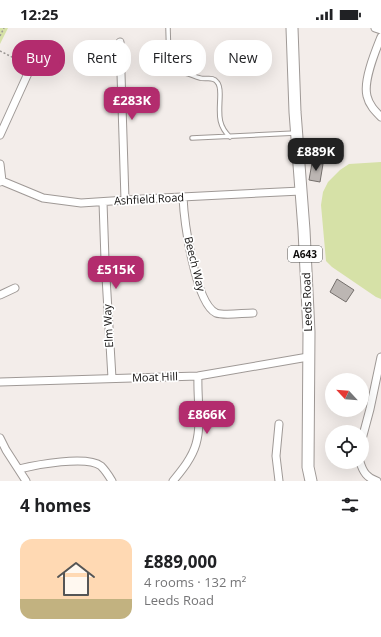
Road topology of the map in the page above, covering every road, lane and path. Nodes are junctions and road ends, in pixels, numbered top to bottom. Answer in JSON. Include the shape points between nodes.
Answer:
{"nodes":[{"id":1,"x":4,"y":28,"type":"edge"},
{"id":2,"x":168,"y":28,"type":"edge"},
{"id":3,"x":292,"y":28,"type":"edge"},
{"id":4,"x":375,"y":28,"type":"edge"},
{"id":5,"x":381,"y":30,"type":"edge"},
{"id":6,"x":0,"y":36,"type":"edge"},
{"id":7,"x":381,"y":37,"type":"edge"},
{"id":8,"x":0,"y":51,"type":"edge"},
{"id":9,"x":12,"y":57,"type":"edge"},
{"id":10,"x":27,"y":76,"type":"edge"},
{"id":11,"x":121,"y":76,"type":"edge"},
{"id":12,"x":381,"y":117,"type":"edge"},
{"id":13,"x":297,"y":133,"type":"junction"},
{"id":14,"x":0,"y":135,"type":"edge"},
{"id":15,"x":230,"y":136,"type":"junction"},
{"id":16,"x":192,"y":138,"type":"dead end"},
{"id":17,"x":0,"y":164,"type":"edge"},
{"id":18,"x":1,"y":182,"type":"edge"},
{"id":19,"x":301,"y":192,"type":"junction"},
{"id":20,"x":182,"y":197,"type":"junction"},
{"id":21,"x":125,"y":200,"type":"junction"},
{"id":22,"x":103,"y":202,"type":"junction"},
{"id":23,"x":15,"y":288,"type":"dead end"},
{"id":24,"x":0,"y":295,"type":"edge"},
{"id":25,"x":253,"y":313,"type":"dead end"},
{"id":26,"x":308,"y":357,"type":"junction"},
{"id":27,"x":381,"y":357,"type":"edge"},
{"id":28,"x":198,"y":376,"type":"junction"},
{"id":29,"x":112,"y":378,"type":"junction"},
{"id":30,"x":0,"y":382,"type":"edge"},
{"id":31,"x":378,"y":389,"type":"edge"},
{"id":32,"x":279,"y":424,"type":"dead end"},
{"id":33,"x":366,"y":425,"type":"edge"},
{"id":34,"x":0,"y":438,"type":"edge"},
{"id":35,"x":362,"y":469,"type":"edge"},
{"id":36,"x":19,"y":470,"type":"junction"},
{"id":37,"x":26,"y":481,"type":"edge"},
{"id":38,"x":112,"y":481,"type":"edge"},
{"id":39,"x":173,"y":481,"type":"edge"},
{"id":40,"x":279,"y":481,"type":"edge"},
{"id":41,"x":311,"y":481,"type":"edge"},
{"id":42,"x":377,"y":481,"type":"edge"}],
"edges":[{"from":1,"to":6,"type":"path"},
{"from":2,"to":15,"type":"lane","via":[[171,66],[180,72],[217,81],[220,88],[220,123]]},
{"from":3,"to":13,"type":"main road","name":"Leeds Road","number":"A643"},
{"from":4,"to":5,"type":"street"},
{"from":7,"to":12,"type":"street","via":[[366,87],[367,97]]},
{"from":8,"to":9,"type":"path"},
{"from":10,"to":14,"type":"street"},
{"from":11,"to":21,"type":"street"},
{"from":13,"to":15,"type":"lane"},
{"from":13,"to":19,"type":"main road","name":"Leeds Road","number":"A643"},
{"from":15,"to":16,"type":"lane"},
{"from":17,"to":18,"type":"street"},
{"from":18,"to":22,"type":"street","name":"Ashfield Road","via":[[43,198],[81,203]]},
{"from":19,"to":20,"type":"street","name":"Ashfield Road"},
{"from":19,"to":26,"type":"main road","name":"Leeds Road","number":"A643","via":[[309,332]]},
{"from":20,"to":21,"type":"street","name":"Ashfield Road"},
{"from":20,"to":25,"type":"street","name":"Beech Way","via":[[198,285],[208,306],[220,314]]},
{"from":21,"to":22,"type":"street","name":"Ashfield Road"},
{"from":22,"to":29,"type":"street","name":"Elm Way"},
{"from":23,"to":24,"type":"street"},
{"from":26,"to":28,"type":"street","name":"Moat Hill"},
{"from":26,"to":41,"type":"main road","name":"Leeds Road","number":"A643","via":[[308,467]]},
{"from":27,"to":31,"type":"street"},
{"from":28,"to":29,"type":"street","name":"Moat Hill"},
{"from":28,"to":39,"type":"street","via":[[199,428],[196,444],[192,455]]},
{"from":29,"to":30,"type":"street","name":"Moat Hill"},
{"from":31,"to":33,"type":"street"},
{"from":32,"to":40,"type":"street","via":[[276,456]]},
{"from":34,"to":36,"type":"street"},
{"from":35,"to":42,"type":"street","via":[[370,479]]},
{"from":36,"to":37,"type":"street"},
{"from":36,"to":38,"type":"street","via":[[54,463],[87,462],[101,466]]}]}
